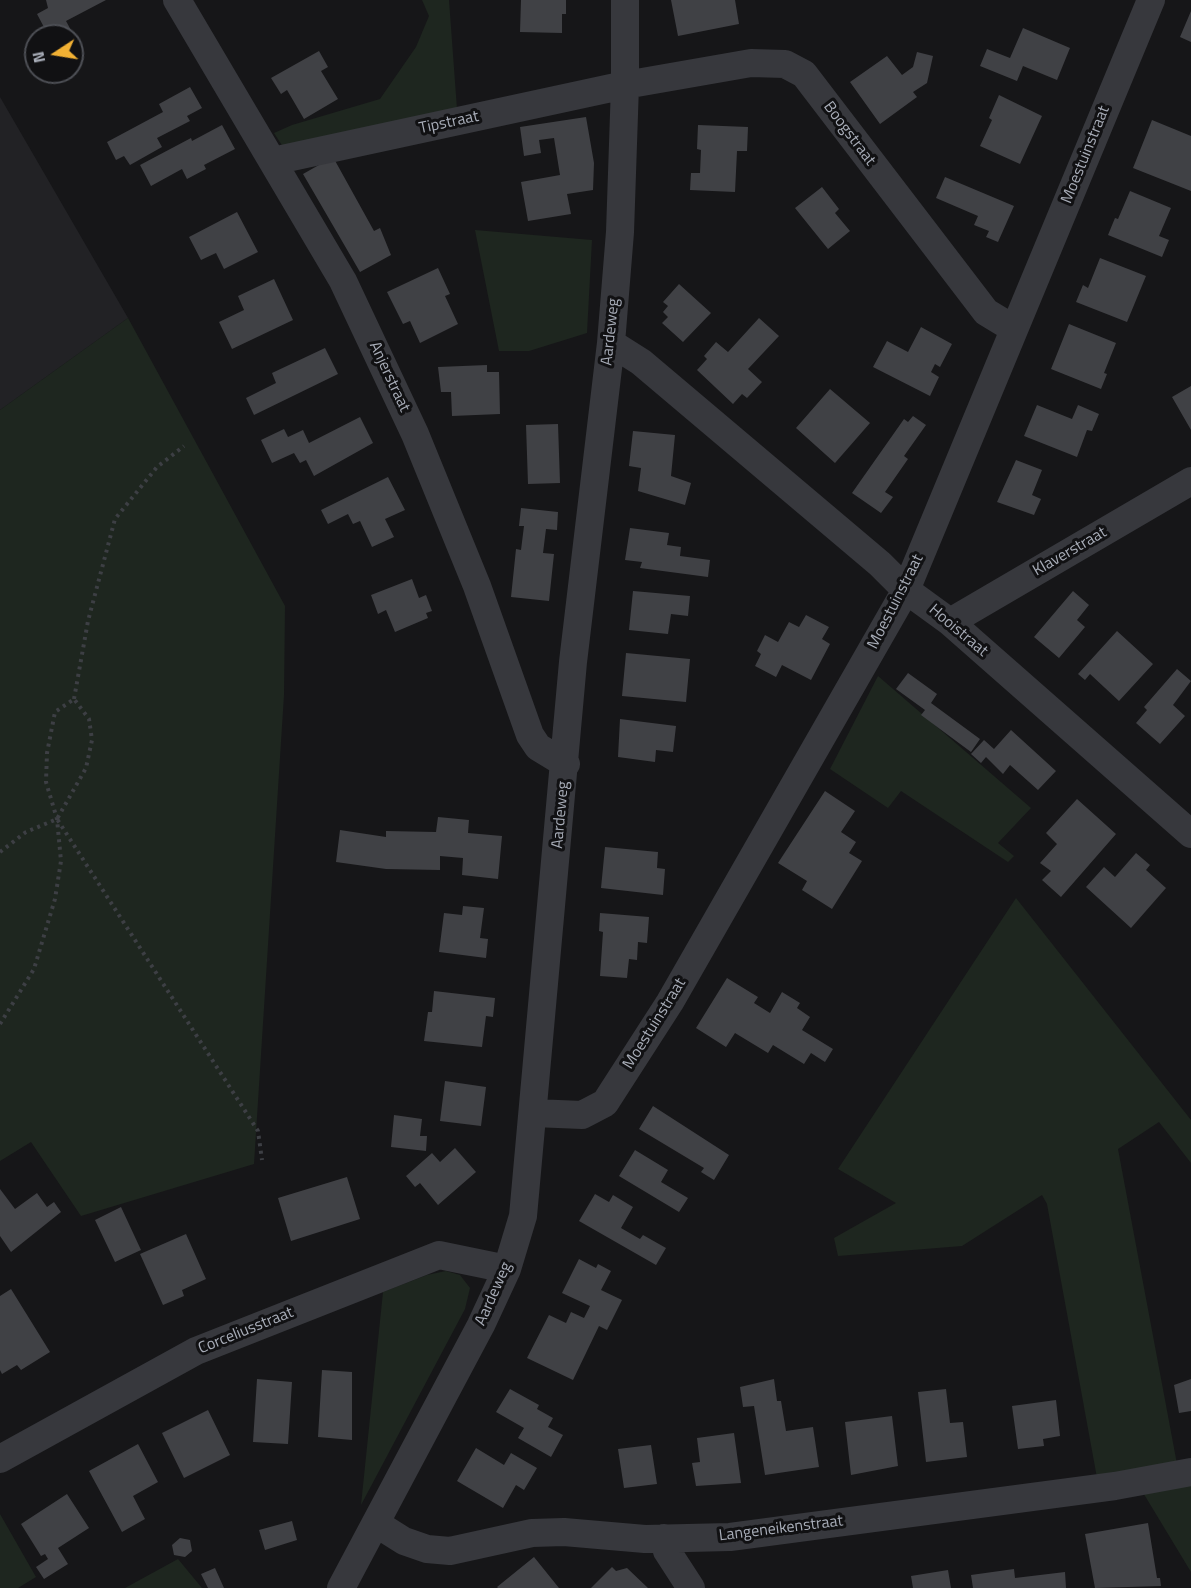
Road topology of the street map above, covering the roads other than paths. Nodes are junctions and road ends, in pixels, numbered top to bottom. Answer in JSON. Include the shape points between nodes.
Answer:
{"nodes":[{"id":1,"x":177,"y":0,"type":"edge"},
{"id":2,"x":625,"y":0,"type":"edge"},
{"id":3,"x":1151,"y":0,"type":"edge"},
{"id":4,"x":625,"y":85,"type":"junction"},
{"id":5,"x":273,"y":161,"type":"junction"},
{"id":6,"x":1014,"y":328,"type":"junction"},
{"id":7,"x":611,"y":343,"type":"junction"},
{"id":8,"x":1191,"y":481,"type":"edge"},
{"id":9,"x":906,"y":590,"type":"junction"},
{"id":10,"x":950,"y":622,"type":"junction"},
{"id":11,"x":566,"y":764,"type":"junction"},
{"id":12,"x":1191,"y":834,"type":"edge"},
{"id":13,"x":534,"y":1113,"type":"junction"},
{"id":14,"x":507,"y":1269,"type":"junction"},
{"id":15,"x":0,"y":1459,"type":"edge"},
{"id":16,"x":1191,"y":1472,"type":"edge"},
{"id":17,"x":377,"y":1524,"type":"junction"},
{"id":18,"x":664,"y":1538,"type":"junction"},
{"id":19,"x":341,"y":1588,"type":"edge"},
{"id":20,"x":691,"y":1588,"type":"edge"}],
"edges":[{"from":1,"to":5,"type":"street","name":"Anjerstraat"},
{"from":2,"to":4,"type":"street","name":"Aardeweg"},
{"from":3,"to":6,"type":"street","name":"Moestuinstraat"},
{"from":4,"to":5,"type":"street","name":"Tipstraat"},
{"from":4,"to":6,"type":"street","name":"Boogstraat","via":[[751,63],[785,64],[804,74],[986,312]]},
{"from":4,"to":7,"type":"street","name":"Aardeweg"},
{"from":5,"to":11,"type":"street","name":"Anjerstraat","via":[[343,281],[406,413],[477,586],[530,735],[538,747]]},
{"from":6,"to":9,"type":"street","name":"Moestuinstraat"},
{"from":7,"to":9,"type":"street","name":"Hooistraat","via":[[641,362]]},
{"from":7,"to":11,"type":"street","name":"Aardeweg","via":[[590,503]]},
{"from":8,"to":10,"type":"street","name":"Klaverstraat"},
{"from":9,"to":10,"type":"street","name":"Hooistraat"},
{"from":9,"to":13,"type":"street","name":"Moestuinstraat","via":[[729,902],[605,1103],[582,1115]]},
{"from":10,"to":12,"type":"street","name":"Hooistraat"},
{"from":11,"to":13,"type":"street","name":"Aardeweg"},
{"from":13,"to":14,"type":"street","name":"Aardeweg","via":[[523,1216]]},
{"from":14,"to":15,"type":"street","name":"Corceliusstraat","via":[[439,1255],[196,1351]]},
{"from":14,"to":17,"type":"street","name":"Aardeweg"},
{"from":16,"to":18,"type":"street","name":"Langeneikenstraat","via":[[730,1537]]},
{"from":17,"to":18,"type":"street","name":"Langeneikenstraat","via":[[404,1542],[450,1551],[532,1533]]},
{"from":17,"to":19,"type":"street","name":"Aardeweg"},
{"from":18,"to":20,"type":"street"}]}
